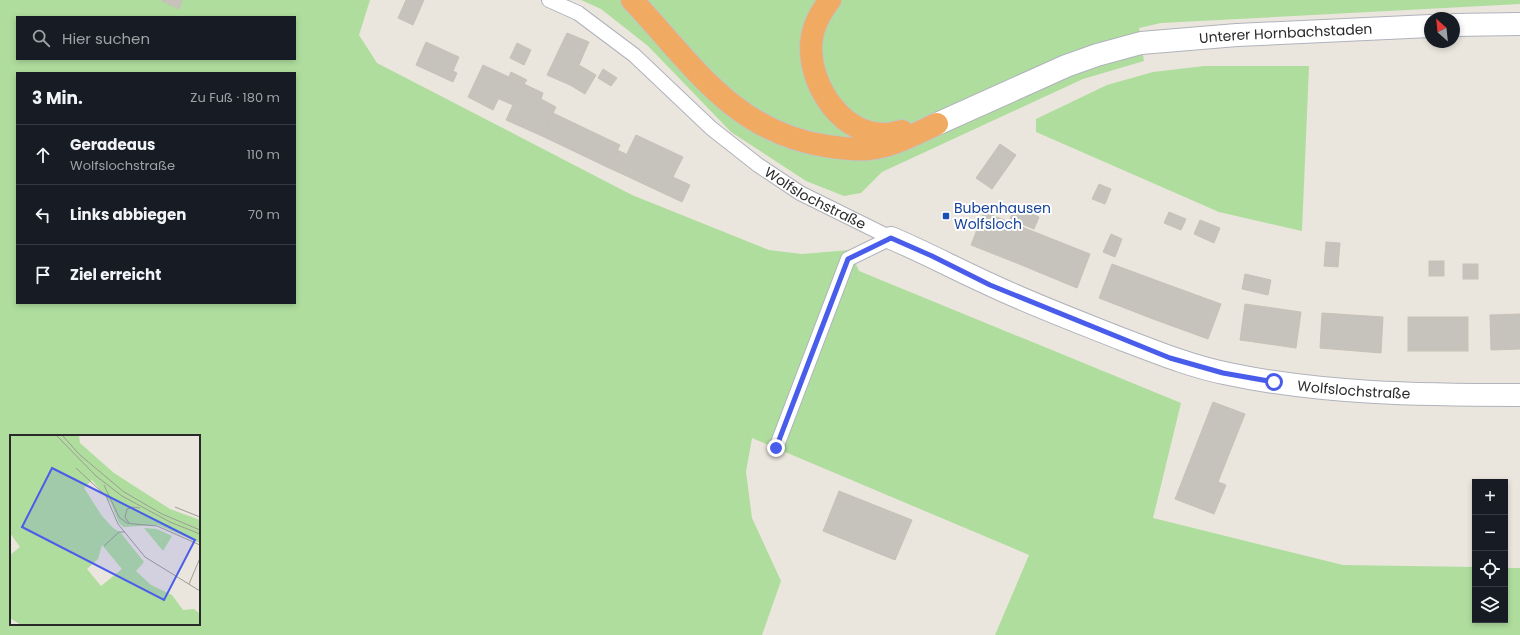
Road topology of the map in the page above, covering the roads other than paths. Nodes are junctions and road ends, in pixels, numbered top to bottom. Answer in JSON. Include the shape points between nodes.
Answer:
{"nodes":[{"id":1,"x":549,"y":0,"type":"edge"},
{"id":2,"x":632,"y":0,"type":"edge"},
{"id":3,"x":830,"y":0,"type":"edge"},
{"id":4,"x":1520,"y":24,"type":"edge"},
{"id":5,"x":1460,"y":25,"type":"edge"},
{"id":6,"x":1424,"y":26,"type":"edge"},
{"id":7,"x":937,"y":124,"type":"junction"},
{"id":8,"x":891,"y":238,"type":"junction"},
{"id":9,"x":1520,"y":395,"type":"edge"},
{"id":10,"x":776,"y":448,"type":"dead end"}],
"edges":[{"from":1,"to":8,"type":"lane","name":"Wolfslochstraße","via":[[578,13],[634,54],[711,128],[758,165],[800,193]]},
{"from":2,"to":7,"type":"highway","via":[[697,73],[722,97],[744,115],[778,133],[810,144],[868,149],[894,143]]},
{"from":3,"to":7,"type":"highway","via":[[819,14],[811,47],[816,76],[832,106],[846,120],[864,131],[887,134]]},
{"from":4,"to":5,"type":"street"},
{"from":6,"to":7,"type":"street","name":"Unterer Hornbachstaden","via":[[1245,34],[1141,43],[1097,54],[1066,66]]},
{"from":8,"to":9,"type":"street","name":"Wolfslochstraße","via":[[990,285],[1105,332],[1170,358],[1223,373],[1357,392]]},
{"from":8,"to":10,"type":"lane","via":[[848,259]]}]}
